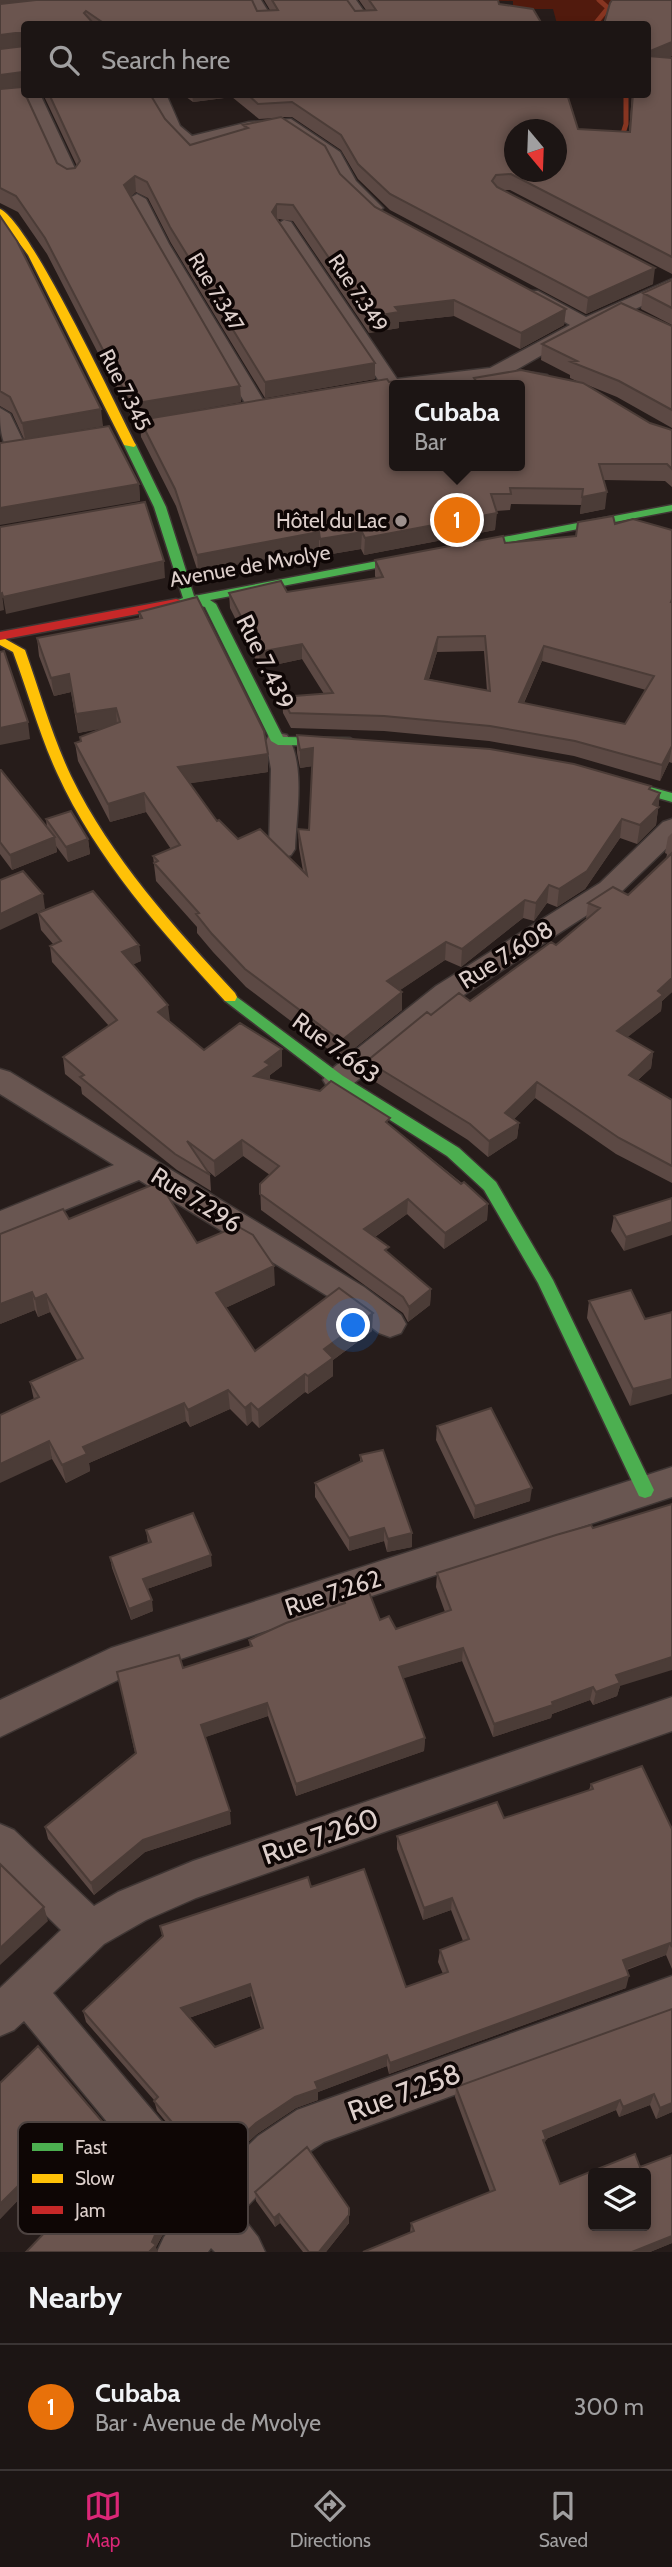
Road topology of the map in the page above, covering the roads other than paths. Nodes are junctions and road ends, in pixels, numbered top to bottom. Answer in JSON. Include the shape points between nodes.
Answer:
{"nodes":[{"id":1,"x":253,"y":0,"type":"edge"},
{"id":2,"x":348,"y":0,"type":"edge"},
{"id":3,"x":264,"y":21,"type":"edge"},
{"id":4,"x":363,"y":21,"type":"edge"},
{"id":5,"x":34,"y":98,"type":"edge"},
{"id":6,"x":159,"y":98,"type":"edge"},
{"id":7,"x":70,"y":177,"type":"edge"},
{"id":8,"x":137,"y":199,"type":"dead end"},
{"id":9,"x":0,"y":212,"type":"edge"},
{"id":10,"x":395,"y":223,"type":"edge"},
{"id":11,"x":284,"y":226,"type":"edge"},
{"id":12,"x":648,"y":271,"type":"edge"},
{"id":13,"x":672,"y":284,"type":"edge"},
{"id":14,"x":513,"y":285,"type":"edge"},
{"id":15,"x":620,"y":309,"type":"junction"},
{"id":16,"x":641,"y":320,"type":"edge"},
{"id":17,"x":585,"y":325,"type":"junction"},
{"id":18,"x":495,"y":373,"type":"junction"},
{"id":19,"x":391,"y":380,"type":"edge"},
{"id":20,"x":436,"y":380,"type":"edge"},
{"id":21,"x":564,"y":384,"type":"edge"},
{"id":22,"x":389,"y":386,"type":"edge"},
{"id":23,"x":366,"y":390,"type":"edge"},
{"id":24,"x":285,"y":404,"type":"edge"},
{"id":25,"x":258,"y":408,"type":"junction"},
{"id":26,"x":231,"y":412,"type":"edge"},
{"id":27,"x":0,"y":414,"type":"edge"},
{"id":28,"x":150,"y":426,"type":"edge"},
{"id":29,"x":123,"y":430,"type":"junction"},
{"id":30,"x":98,"y":435,"type":"edge"},
{"id":31,"x":17,"y":449,"type":"edge"},
{"id":32,"x":160,"y":507,"type":"junction"},
{"id":33,"x":672,"y":508,"type":"edge"},
{"id":34,"x":133,"y":512,"type":"edge"},
{"id":35,"x":610,"y":522,"type":"junction"},
{"id":36,"x":662,"y":532,"type":"edge"},
{"id":37,"x":189,"y":598,"type":"junction"},
{"id":38,"x":0,"y":638,"type":"edge"},
{"id":39,"x":278,"y":741,"type":"junction"},
{"id":40,"x":364,"y":742,"type":"edge"},
{"id":41,"x":599,"y":777,"type":"edge"},
{"id":42,"x":672,"y":798,"type":"edge"},
{"id":43,"x":672,"y":828,"type":"edge"},
{"id":44,"x":282,"y":849,"type":"edge"},
{"id":45,"x":0,"y":1080,"type":"edge"},
{"id":46,"x":338,"y":1080,"type":"junction"},
{"id":47,"x":142,"y":1166,"type":"junction"},
{"id":48,"x":0,"y":1224,"type":"edge"},
{"id":49,"x":390,"y":1324,"type":"dead end"},
{"id":50,"x":659,"y":1486,"type":"edge"},
{"id":51,"x":0,"y":1718,"type":"edge"},
{"id":52,"x":669,"y":1723,"type":"edge"},
{"id":53,"x":0,"y":1843,"type":"edge"},
{"id":54,"x":90,"y":1930,"type":"junction"},
{"id":55,"x":672,"y":1996,"type":"edge"},
{"id":56,"x":12,"y":2003,"type":"edge"},
{"id":57,"x":123,"y":2122,"type":"edge"},
{"id":58,"x":248,"y":2172,"type":"edge"},
{"id":59,"x":195,"y":2234,"type":"edge"},
{"id":60,"x":227,"y":2234,"type":"edge"},
{"id":61,"x":179,"y":2252,"type":"edge"},
{"id":62,"x":243,"y":2252,"type":"edge"}],
"edges":[{"from":1,"to":3,"type":"street"},
{"from":2,"to":4,"type":"street"},
{"from":5,"to":7,"type":"street"},
{"from":6,"to":10,"type":"street","via":[[172,129],[189,142],[285,123],[334,156],[348,184]]},
{"from":8,"to":25,"type":"street","name":"Rue 7.347"},
{"from":9,"to":29,"type":"street","name":"Rue 7.345","via":[[33,255]]},
{"from":11,"to":19,"type":"street","name":"Rue 7.349"},
{"from":12,"to":13,"type":"street"},
{"from":13,"to":15,"type":"street"},
{"from":14,"to":17,"type":"street"},
{"from":15,"to":16,"type":"street"},
{"from":15,"to":17,"type":"street"},
{"from":17,"to":18,"type":"street"},
{"from":18,"to":20,"type":"street"},
{"from":18,"to":21,"type":"street"},
{"from":22,"to":23,"type":"street"},
{"from":24,"to":25,"type":"street"},
{"from":25,"to":26,"type":"street"},
{"from":27,"to":31,"type":"street"},
{"from":28,"to":29,"type":"street"},
{"from":29,"to":30,"type":"street"},
{"from":29,"to":32,"type":"street","name":"Rue 7.345"},
{"from":32,"to":34,"type":"street"},
{"from":32,"to":37,"type":"street","name":"Rue 7.345"},
{"from":33,"to":35,"type":"street","name":"Avenue de Mvolye"},
{"from":35,"to":36,"type":"street"},
{"from":35,"to":37,"type":"street","name":"Avenue de Mvolye"},
{"from":37,"to":38,"type":"street","name":"Avenue de Mvolye"},
{"from":37,"to":39,"type":"street","name":"Rue 7.439","via":[[210,604]]},
{"from":38,"to":46,"type":"street","name":"Rue 7.663","via":[[19,650],[64,775],[104,844],[198,963],[232,998]]},
{"from":39,"to":40,"type":"street","name":"Rue 7.439"},
{"from":39,"to":44,"type":"street","via":[[284,769]]},
{"from":41,"to":42,"type":"street"},
{"from":43,"to":46,"type":"street","name":"Rue 7.608","via":[[609,889],[446,993]]},
{"from":45,"to":47,"type":"street","name":"Rue 7.296"},
{"from":46,"to":50,"type":"street","name":"Rue 7.663","via":[[453,1152],[490,1186]]},
{"from":47,"to":48,"type":"street"},
{"from":47,"to":49,"type":"street","name":"Rue 7.296","via":[[353,1296]]},
{"from":50,"to":51,"type":"street","name":"Rue 7.262","via":[[111,1665]]},
{"from":52,"to":54,"type":"street","name":"Rue 7.260","via":[[193,1880]]},
{"from":53,"to":54,"type":"street"},
{"from":54,"to":56,"type":"street","name":"Rue 7.260"},
{"from":55,"to":58,"type":"street","name":"Rue 7.258","via":[[312,2125],[283,2141]]},
{"from":56,"to":57,"type":"street"},
{"from":59,"to":61,"type":"street","name":"Rue 7.258"},
{"from":60,"to":62,"type":"street"}]}
